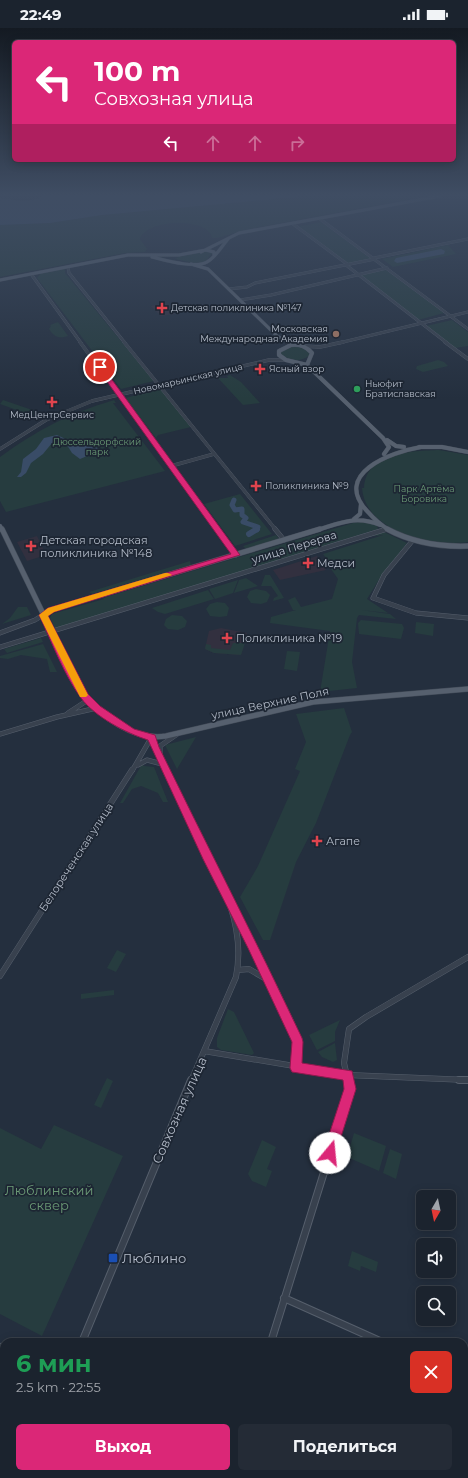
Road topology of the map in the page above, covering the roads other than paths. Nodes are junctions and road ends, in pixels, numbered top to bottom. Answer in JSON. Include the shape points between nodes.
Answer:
{"nodes":[{"id":1,"x":85,"y":264,"type":"edge"},
{"id":2,"x":191,"y":264,"type":"joint"},
{"id":3,"x":203,"y":264,"type":"edge"},
{"id":4,"x":209,"y":264,"type":"edge"},
{"id":5,"x":353,"y":264,"type":"edge"},
{"id":6,"x":379,"y":264,"type":"edge"},
{"id":7,"x":347,"y":265,"type":"junction"},
{"id":8,"x":68,"y":267,"type":"junction"},
{"id":9,"x":208,"y":269,"type":"junction"},
{"id":10,"x":385,"y":269,"type":"junction"},
{"id":11,"x":31,"y":274,"type":"junction"},
{"id":12,"x":359,"y":275,"type":"junction"},
{"id":13,"x":0,"y":280,"type":"edge"},
{"id":14,"x":229,"y":289,"type":"junction"},
{"id":15,"x":240,"y":300,"type":"junction"},
{"id":16,"x":468,"y":312,"type":"edge"},
{"id":17,"x":451,"y":316,"type":"junction"},
{"id":18,"x":421,"y":323,"type":"junction"},
{"id":19,"x":468,"y":329,"type":"edge"},
{"id":20,"x":277,"y":336,"type":"junction"},
{"id":21,"x":294,"y":345,"type":"junction"},
{"id":22,"x":303,"y":346,"type":"junction"},
{"id":23,"x":282,"y":347,"type":"junction"},
{"id":24,"x":320,"y":347,"type":"junction"},
{"id":25,"x":279,"y":351,"type":"junction"},
{"id":26,"x":312,"y":355,"type":"junction"},
{"id":27,"x":309,"y":358,"type":"junction"},
{"id":28,"x":468,"y":359,"type":"edge"},
{"id":29,"x":269,"y":360,"type":"junction"},
{"id":30,"x":290,"y":361,"type":"junction"},
{"id":31,"x":296,"y":361,"type":"junction"},
{"id":32,"x":307,"y":365,"type":"junction"},
{"id":33,"x":159,"y":385,"type":"junction"},
{"id":34,"x":118,"y":394,"type":"junction"},
{"id":35,"x":383,"y":438,"type":"junction"},
{"id":36,"x":422,"y":447,"type":"junction"},
{"id":37,"x":0,"y":449,"type":"edge"},
{"id":38,"x":468,"y":452,"type":"edge"},
{"id":39,"x":214,"y":454,"type":"junction"},
{"id":40,"x":383,"y":456,"type":"junction"},
{"id":41,"x":171,"y":466,"type":"junction"},
{"id":42,"x":361,"y":502,"type":"junction"},
{"id":43,"x":354,"y":519,"type":"junction"},
{"id":44,"x":380,"y":524,"type":"junction"},
{"id":45,"x":0,"y":526,"type":"edge"},
{"id":46,"x":387,"y":529,"type":"junction"},
{"id":47,"x":284,"y":540,"type":"junction"},
{"id":48,"x":413,"y":540,"type":"junction"},
{"id":49,"x":468,"y":547,"type":"edge"},
{"id":50,"x":236,"y":555,"type":"junction"},
{"id":51,"x":43,"y":615,"type":"junction"},
{"id":52,"x":468,"y":618,"type":"edge"},
{"id":53,"x":52,"y":632,"type":"junction"},
{"id":54,"x":0,"y":633,"type":"edge"},
{"id":55,"x":0,"y":647,"type":"edge"},
{"id":56,"x":468,"y":688,"type":"edge"},
{"id":57,"x":88,"y":700,"type":"junction"},
{"id":58,"x":97,"y":708,"type":"junction"},
{"id":59,"x":57,"y":717,"type":"junction"},
{"id":60,"x":186,"y":731,"type":"junction"},
{"id":61,"x":0,"y":734,"type":"edge"},
{"id":62,"x":151,"y":738,"type":"junction"},
{"id":63,"x":162,"y":763,"type":"junction"},
{"id":64,"x":133,"y":770,"type":"junction"},
{"id":65,"x":230,"y":905,"type":"junction"},
{"id":66,"x":468,"y":957,"type":"edge"},
{"id":67,"x":238,"y":970,"type":"junction"},
{"id":68,"x":0,"y":976,"type":"edge"},
{"id":69,"x":268,"y":981,"type":"junction"},
{"id":70,"x":204,"y":1052,"type":"junction"},
{"id":71,"x":296,"y":1068,"type":"junction"},
{"id":72,"x":348,"y":1075,"type":"junction"},
{"id":73,"x":468,"y":1080,"type":"edge"},
{"id":74,"x":284,"y":1298,"type":"junction"},
{"id":75,"x":84,"y":1338,"type":"edge"},
{"id":76,"x":272,"y":1338,"type":"edge"},
{"id":77,"x":373,"y":1338,"type":"edge"}],
"edges":[{"from":1,"to":8,"type":"main road"},
{"from":2,"to":3,"type":"main road"},
{"from":2,"to":9,"type":"main road"},
{"from":4,"to":9,"type":"main road"},
{"from":5,"to":7,"type":"street"},
{"from":6,"to":10,"type":"street"},
{"from":7,"to":12,"type":"street"},
{"from":7,"to":14,"type":"street"},
{"from":8,"to":11,"type":"main road"},
{"from":8,"to":33,"type":"street","via":[[69,273]]},
{"from":9,"to":14,"type":"main road"},
{"from":10,"to":12,"type":"street"},
{"from":10,"to":17,"type":"street"},
{"from":11,"to":13,"type":"main road"},
{"from":11,"to":34,"type":"street"},
{"from":12,"to":15,"type":"street"},
{"from":12,"to":18,"type":"street"},
{"from":14,"to":15,"type":"main road"},
{"from":15,"to":20,"type":"main road"},
{"from":16,"to":17,"type":"street"},
{"from":17,"to":18,"type":"street"},
{"from":17,"to":19,"type":"street"},
{"from":18,"to":24,"type":"street"},
{"from":18,"to":28,"type":"street"},
{"from":20,"to":21,"type":"main road"},
{"from":20,"to":23,"type":"main road"},
{"from":21,"to":22,"type":"main road"},
{"from":21,"to":23,"type":"main road"},
{"from":22,"to":24,"type":"street"},
{"from":22,"to":26,"type":"main road","via":[[310,350]]},
{"from":23,"to":25,"type":"main road"},
{"from":24,"to":26,"type":"street"},
{"from":25,"to":29,"type":"street","name":"Новомарьинская улица"},
{"from":25,"to":30,"type":"main road","via":[[280,357]]},
{"from":26,"to":27,"type":"main road"},
{"from":27,"to":31,"type":"main road"},
{"from":27,"to":32,"type":"main road"},
{"from":29,"to":30,"type":"street","name":"Новомарьинская улица"},
{"from":29,"to":33,"type":"street","name":"Новомарьинская улица"},
{"from":30,"to":31,"type":"main road"},
{"from":31,"to":32,"type":"main road"},
{"from":32,"to":35,"type":"main road"},
{"from":33,"to":34,"type":"street","name":"Новомарьинская улица"},
{"from":33,"to":39,"type":"street"},
{"from":34,"to":37,"type":"street","name":"Новомарьинская улица","via":[[51,417],[23,432]]},
{"from":34,"to":41,"type":"street"},
{"from":35,"to":36,"type":"main road","via":[[396,446]]},
{"from":35,"to":40,"type":"main road","via":[[389,447]]},
{"from":36,"to":38,"type":"main road","via":[[442,447]]},
{"from":36,"to":40,"type":"main road","via":[[400,450]]},
{"from":39,"to":41,"type":"street"},
{"from":39,"to":47,"type":"street"},
{"from":40,"to":42,"type":"main road","via":[[368,466],[360,478],[358,492]]},
{"from":41,"to":50,"type":"street"},
{"from":42,"to":43,"type":"main road","via":[[360,514]]},
{"from":42,"to":44,"type":"main road","via":[[370,516]]},
{"from":43,"to":44,"type":"main road","name":"улица Перерва"},
{"from":43,"to":47,"type":"main road","name":"улица Перерва"},
{"from":44,"to":46,"type":"main road"},
{"from":45,"to":51,"type":"main road"},
{"from":46,"to":48,"type":"main road"},
{"from":46,"to":53,"type":"street","name":"улица Перерва"},
{"from":47,"to":50,"type":"main road","name":"улица Перерва"},
{"from":48,"to":49,"type":"main road","via":[[436,545]]},
{"from":48,"to":52,"type":"street","via":[[384,575],[373,598],[416,613]]},
{"from":50,"to":51,"type":"main road","name":"улица Перерва","via":[[51,610]]},
{"from":51,"to":53,"type":"main road"},
{"from":51,"to":54,"type":"street","name":"улица Перерва"},
{"from":53,"to":55,"type":"street","name":"улица Перерва"},
{"from":53,"to":57,"type":"main road","via":[[77,684]]},
{"from":56,"to":60,"type":"main road","name":"улица Верхние Поля","via":[[313,702]]},
{"from":57,"to":58,"type":"main road"},
{"from":57,"to":59,"type":"street"},
{"from":58,"to":59,"type":"street"},
{"from":58,"to":62,"type":"main road","via":[[131,731]]},
{"from":59,"to":61,"type":"street"},
{"from":60,"to":62,"type":"main road","name":"улица Верхние Поля"},
{"from":60,"to":63,"type":"street","via":[[162,743],[159,748]]},
{"from":62,"to":63,"type":"street"},
{"from":62,"to":64,"type":"street","name":"Белореченская улица"},
{"from":63,"to":64,"type":"street","via":[[147,760],[140,762]]},
{"from":63,"to":65,"type":"street"},
{"from":64,"to":68,"type":"street","name":"Белореченская улица"},
{"from":65,"to":67,"type":"street","via":[[240,941]]},
{"from":65,"to":69,"type":"street"},
{"from":66,"to":72,"type":"street","via":[[349,1029],[344,1063]]},
{"from":67,"to":69,"type":"street","via":[[251,970]]},
{"from":67,"to":70,"type":"street"},
{"from":69,"to":71,"type":"street","via":[[298,1042]]},
{"from":70,"to":71,"type":"street","name":"Совхозная улица"},
{"from":70,"to":75,"type":"street","name":"Совхозная улица"},
{"from":71,"to":72,"type":"street","name":"Совхозная улица"},
{"from":72,"to":73,"type":"street","name":"Совхозная улица"},
{"from":72,"to":74,"type":"street","via":[[350,1089]]},
{"from":74,"to":76,"type":"street"},
{"from":74,"to":77,"type":"street"}]}
